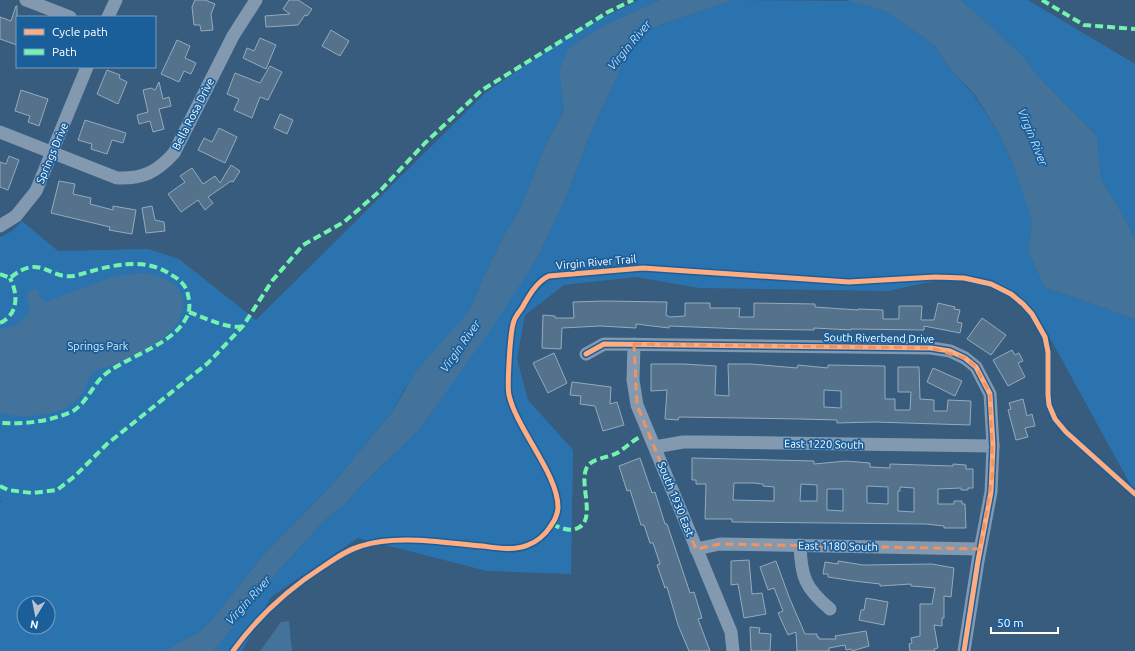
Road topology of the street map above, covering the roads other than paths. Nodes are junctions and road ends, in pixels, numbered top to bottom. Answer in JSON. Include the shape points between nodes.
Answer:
{"nodes":[{"id":1,"x":26,"y":0,"type":"edge"},
{"id":2,"x":116,"y":0,"type":"edge"},
{"id":3,"x":256,"y":0,"type":"edge"},
{"id":4,"x":67,"y":16,"type":"edge"},
{"id":5,"x":108,"y":16,"type":"edge"},
{"id":6,"x":87,"y":68,"type":"edge"},
{"id":7,"x":0,"y":132,"type":"edge"},
{"id":8,"x":52,"y":153,"type":"junction"},
{"id":9,"x":0,"y":226,"type":"edge"},
{"id":10,"x":634,"y":344,"type":"junction"},
{"id":11,"x":586,"y":354,"type":"dead end"},
{"id":12,"x":993,"y":446,"type":"junction"},
{"id":13,"x":655,"y":447,"type":"junction"},
{"id":14,"x":800,"y":545,"type":"junction"},
{"id":15,"x":696,"y":549,"type":"junction"},
{"id":16,"x":980,"y":549,"type":"junction"},
{"id":17,"x":830,"y":609,"type":"dead end"},
{"id":18,"x":733,"y":651,"type":"edge"},
{"id":19,"x":964,"y":651,"type":"edge"}],
"edges":[{"from":1,"to":4,"type":"street"},
{"from":2,"to":5,"type":"street"},
{"from":3,"to":8,"type":"street","name":"Bella Rosa Drive","via":[[233,36],[174,153],[162,166],[132,179],[117,178]]},
{"from":6,"to":8,"type":"street","name":"Springs Drive"},
{"from":7,"to":8,"type":"street","name":"Bella Rosa Drive"},
{"from":8,"to":9,"type":"street","name":"Springs Drive","via":[[36,191],[16,216]]},
{"from":10,"to":11,"type":"street","name":"South Riverbend Drive","via":[[604,344]]},
{"from":10,"to":12,"type":"street","name":"South Riverbend Drive","via":[[931,348],[950,351],[976,367],[984,380],[990,394]]},
{"from":10,"to":13,"type":"street","name":"South 1930 East","via":[[634,392]]},
{"from":12,"to":13,"type":"street","name":"East 1220 South","via":[[683,442]]},
{"from":12,"to":16,"type":"street","name":"South Riverbend Drive","via":[[991,492]]},
{"from":13,"to":15,"type":"street","name":"South 1930 East"},
{"from":14,"to":15,"type":"street","name":"East 1180 South","via":[[720,544]]},
{"from":14,"to":16,"type":"street","name":"East 1180 South"},
{"from":14,"to":17,"type":"street","via":[[800,568],[807,585]]},
{"from":15,"to":18,"type":"street","name":"South 1930 East","via":[[731,632]]},
{"from":16,"to":19,"type":"street","name":"South Riverbend Drive"}]}
